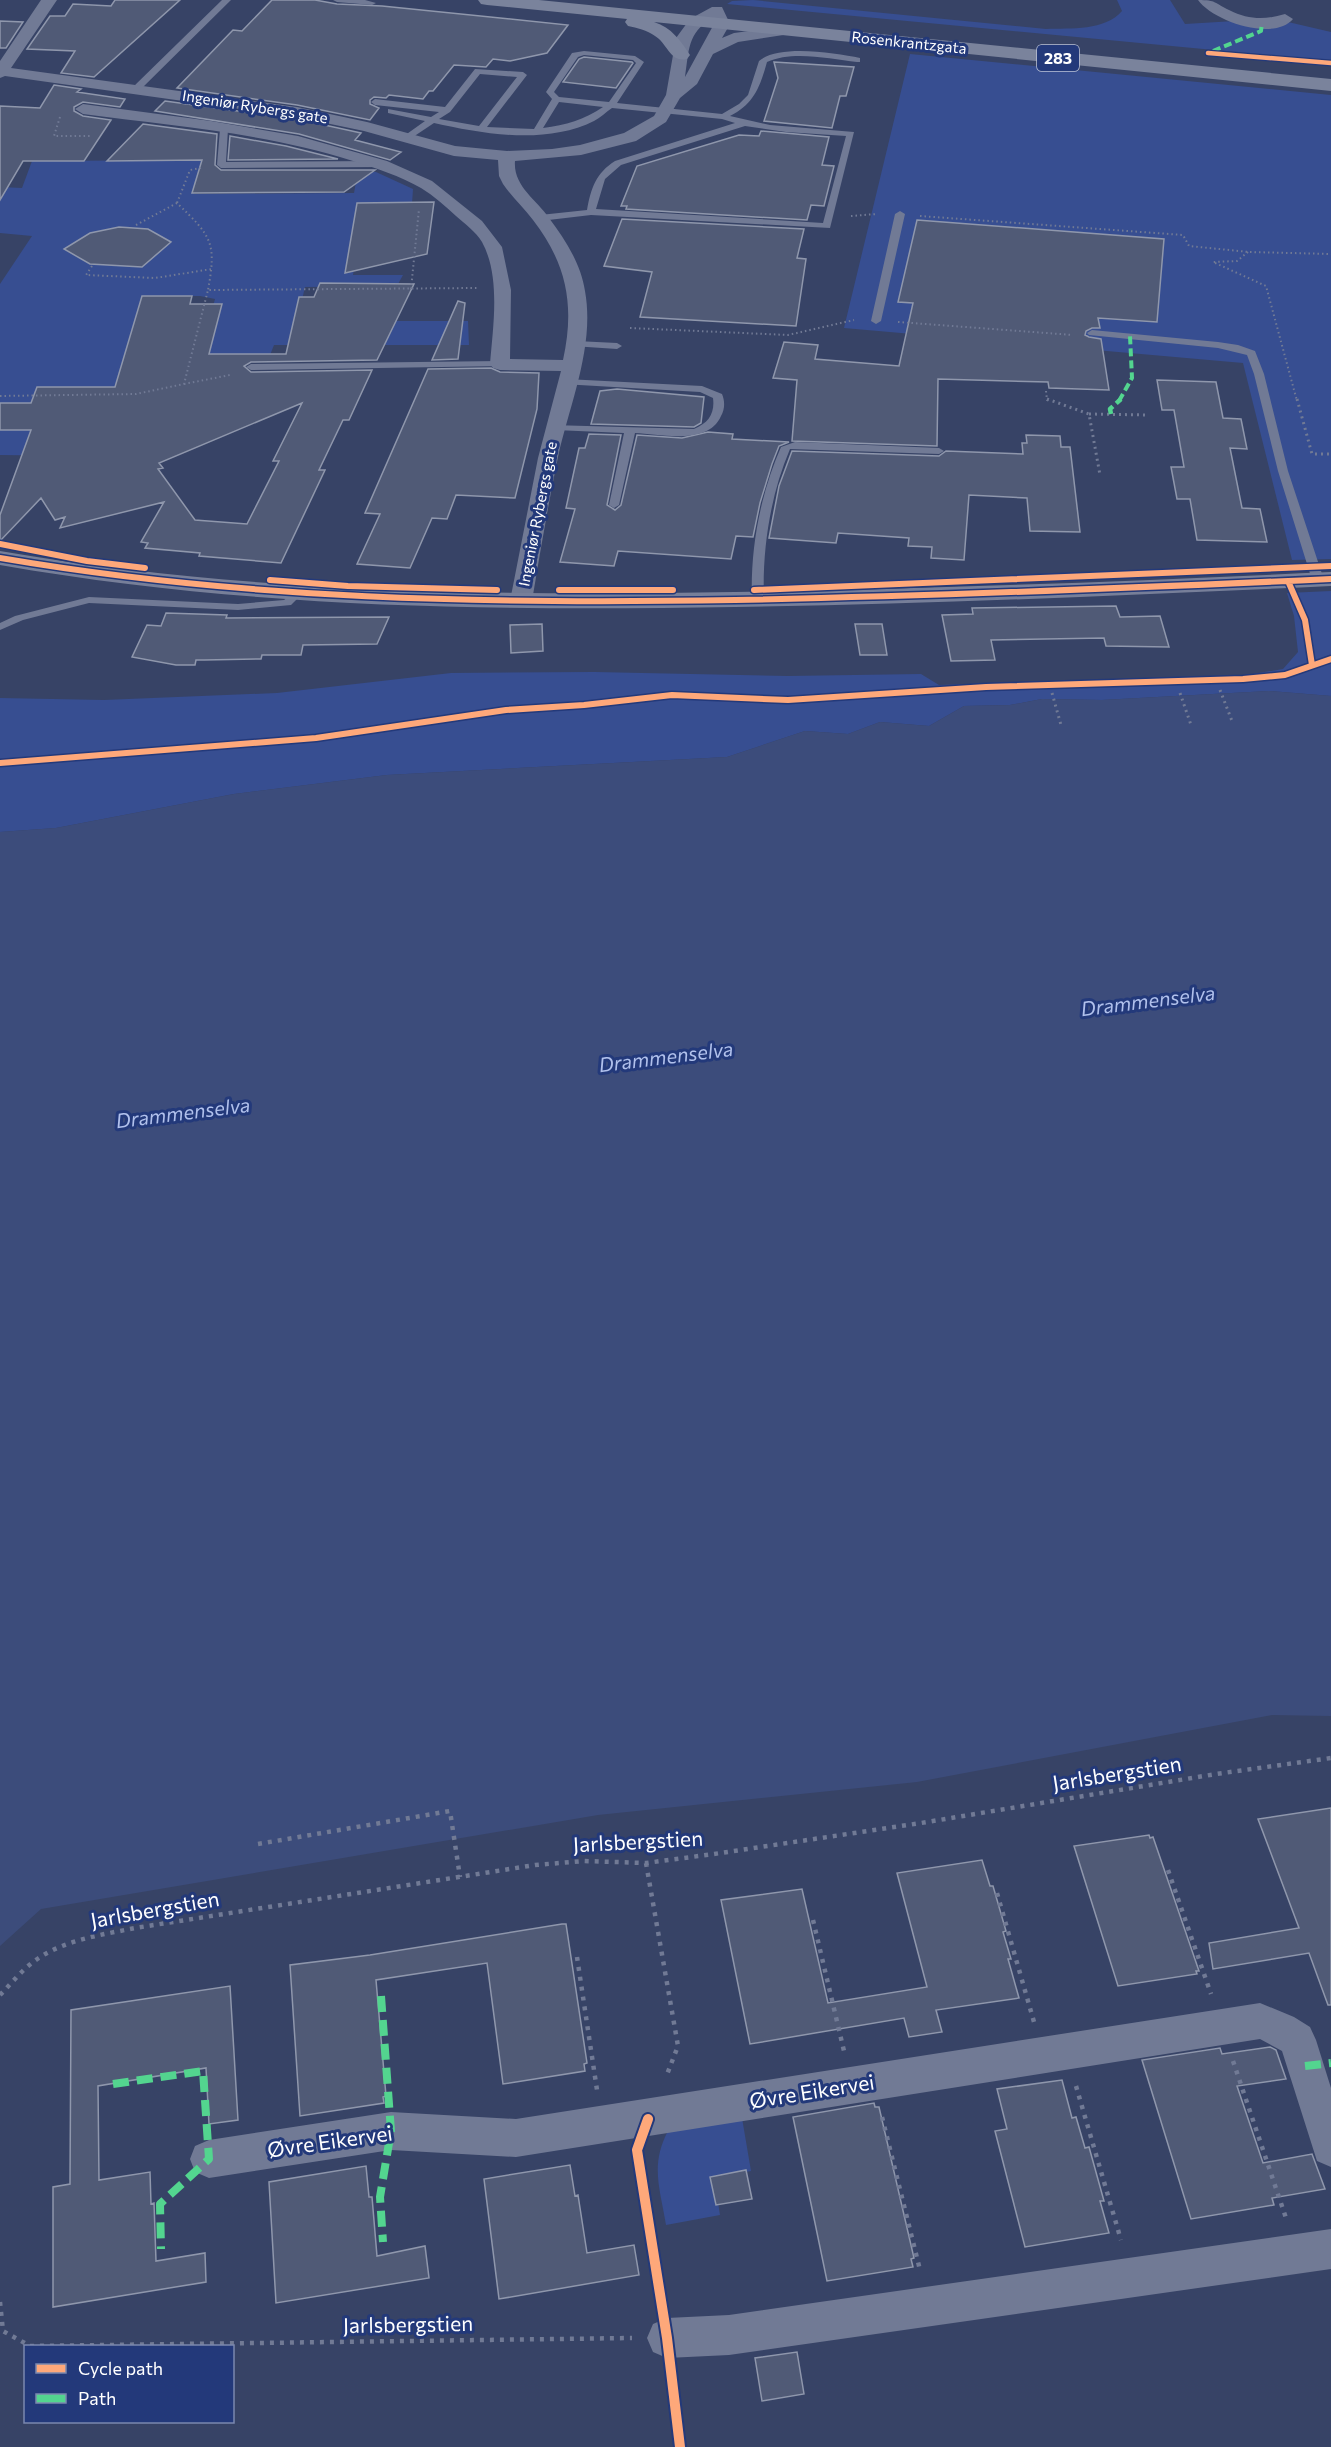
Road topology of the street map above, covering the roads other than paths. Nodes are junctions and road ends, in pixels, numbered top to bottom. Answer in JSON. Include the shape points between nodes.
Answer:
{"nodes":[{"id":1,"x":49,"y":0,"type":"edge"},
{"id":2,"x":227,"y":0,"type":"edge"},
{"id":3,"x":337,"y":0,"type":"edge"},
{"id":4,"x":487,"y":0,"type":"edge"},
{"id":5,"x":616,"y":0,"type":"edge"},
{"id":6,"x":1206,"y":0,"type":"edge"},
{"id":7,"x":1236,"y":2,"type":"edge"},
{"id":8,"x":372,"y":3,"type":"dead end"},
{"id":9,"x":587,"y":10,"type":"junction"},
{"id":10,"x":719,"y":17,"type":"junction"},
{"id":11,"x":695,"y":22,"type":"junction"},
{"id":12,"x":785,"y":31,"type":"junction"},
{"id":13,"x":706,"y":52,"type":"junction"},
{"id":14,"x":681,"y":55,"type":"junction"},
{"id":15,"x":857,"y":60,"type":"dead end"},
{"id":16,"x":0,"y":71,"type":"edge"},
{"id":17,"x":1331,"y":71,"type":"edge"},
{"id":18,"x":1331,"y":85,"type":"edge"},
{"id":19,"x":136,"y":89,"type":"junction"},
{"id":20,"x":674,"y":95,"type":"junction"},
{"id":21,"x":556,"y":99,"type":"junction"},
{"id":22,"x":377,"y":100,"type":"dead end"},
{"id":23,"x":612,"y":104,"type":"junction"},
{"id":24,"x":449,"y":107,"type":"junction"},
{"id":25,"x":83,"y":109,"type":"dead end"},
{"id":26,"x":666,"y":110,"type":"junction"},
{"id":27,"x":391,"y":111,"type":"dead end"},
{"id":28,"x":723,"y":117,"type":"junction"},
{"id":29,"x":434,"y":121,"type":"junction"},
{"id":30,"x":742,"y":124,"type":"junction"},
{"id":31,"x":482,"y":128,"type":"junction"},
{"id":32,"x":224,"y":129,"type":"junction"},
{"id":33,"x":537,"y":131,"type":"junction"},
{"id":34,"x":407,"y":138,"type":"junction"},
{"id":35,"x":507,"y":156,"type":"junction"},
{"id":36,"x":380,"y":164,"type":"junction"},
{"id":37,"x":591,"y":212,"type":"junction"},
{"id":38,"x":900,"y":214,"type":"road end"},
{"id":39,"x":540,"y":218,"type":"junction"},
{"id":40,"x":876,"y":321,"type":"road end"},
{"id":41,"x":1092,"y":333,"type":"road end"},
{"id":42,"x":577,"y":335,"type":"junction"},
{"id":43,"x":617,"y":346,"type":"dead end"},
{"id":44,"x":500,"y":364,"type":"junction"},
{"id":45,"x":251,"y":367,"type":"road end"},
{"id":46,"x":568,"y":374,"type":"junction"},
{"id":47,"x":555,"y":428,"type":"junction"},
{"id":48,"x":630,"y":431,"type":"junction"},
{"id":49,"x":939,"y":451,"type":"dead end"},
{"id":50,"x":614,"y":506,"type":"dead end"},
{"id":51,"x":0,"y":558,"type":"edge"},
{"id":52,"x":1324,"y":580,"type":"edge"},
{"id":53,"x":295,"y":595,"type":"junction"},
{"id":54,"x":521,"y":601,"type":"junction"},
{"id":55,"x":758,"y":601,"type":"junction"},
{"id":56,"x":0,"y":627,"type":"edge"},
{"id":57,"x":1331,"y":2148,"type":"edge"},
{"id":58,"x":209,"y":2159,"type":"dead end"},
{"id":59,"x":1315,"y":2251,"type":"edge"},
{"id":60,"x":667,"y":2338,"type":"road end"}],
"edges":[{"from":1,"to":16,"type":"street"},
{"from":2,"to":19,"type":"lane"},
{"from":3,"to":8,"type":"lane"},
{"from":4,"to":9,"type":"main road","name":"Rosenkrantzgata","number":"283"},
{"from":5,"to":10,"type":"main road","name":"Rosenkrantzgata","number":"283"},
{"from":6,"to":7,"type":"street","via":[[1217,12],[1239,20],[1274,24],[1285,19]]},
{"from":9,"to":11,"type":"main road","name":"Rosenkrantzgata","number":"283"},
{"from":9,"to":14,"type":"main road","number":"283","via":[[597,17],[661,30]]},
{"from":10,"to":11,"type":"main road","name":"Rosenkrantzgata","number":"283"},
{"from":10,"to":12,"type":"main road","name":"Rosenkrantzgata","number":"283"},
{"from":10,"to":13,"type":"street","name":"Ingeniør Rybergs gate"},
{"from":10,"to":17,"type":"main road","name":"Rosenkrantzgata","number":"283"},
{"from":11,"to":14,"type":"street","name":"Ingeniør Rybergs gate","via":[[684,38]]},
{"from":12,"to":13,"type":"street","via":[[734,38]]},
{"from":12,"to":18,"type":"main road","name":"Rosenkrantzgata","number":"283"},
{"from":13,"to":20,"type":"street","name":"Ingeniør Rybergs gate","via":[[691,81]]},
{"from":14,"to":20,"type":"street","name":"Ingeniør Rybergs gate"},
{"from":15,"to":28,"type":"lane","via":[[768,57],[763,61],[749,102]]},
{"from":16,"to":19,"type":"street","name":"Ingeniør Rybergs gate"},
{"from":19,"to":34,"type":"street","name":"Ingeniør Rybergs gate","via":[[297,112]]},
{"from":20,"to":26,"type":"street","name":"Ingeniør Rybergs gate"},
{"from":21,"to":23,"type":"lane"},
{"from":21,"to":23,"type":"lane","via":[[550,92],[575,55],[635,58],[640,62]]},
{"from":21,"to":33,"type":"lane"},
{"from":22,"to":24,"type":"lane"},
{"from":23,"to":26,"type":"lane"},
{"from":23,"to":33,"type":"lane","via":[[584,123]]},
{"from":24,"to":29,"type":"lane"},
{"from":24,"to":31,"type":"lane","via":[[478,71],[523,75]]},
{"from":25,"to":32,"type":"street","name":"Ingeniør Rybergs gate"},
{"from":26,"to":28,"type":"lane"},
{"from":26,"to":35,"type":"street","name":"Ingeniør Rybergs gate","via":[[649,128],[609,144],[552,154]]},
{"from":27,"to":29,"type":"lane"},
{"from":28,"to":30,"type":"lane"},
{"from":29,"to":31,"type":"lane"},
{"from":29,"to":34,"type":"lane"},
{"from":30,"to":37,"type":"lane","via":[[607,169],[598,179]]},
{"from":30,"to":37,"type":"lane","via":[[851,134],[827,226]]},
{"from":31,"to":33,"type":"lane"},
{"from":32,"to":36,"type":"street","name":"Ingeniør Rybergs gate","via":[[289,140]]},
{"from":32,"to":36,"type":"lane","name":"Ingeniør Rybergs gate","via":[[221,165]]},
{"from":34,"to":35,"type":"street","name":"Ingeniør Rybergs gate","via":[[454,150]]},
{"from":35,"to":39,"type":"street","name":"Ingeniør Rybergs gate","via":[[507,175],[513,189]]},
{"from":36,"to":44,"type":"street","name":"Ingeniør Rybergs gate","via":[[422,182],[446,198],[477,225],[493,246],[501,288]]},
{"from":37,"to":39,"type":"lane"},
{"from":38,"to":40,"type":"lane"},
{"from":39,"to":42,"type":"street","name":"Ingeniør Rybergs gate","via":[[572,272],[579,309]]},
{"from":41,"to":52,"type":"lane","via":[[1218,345],[1251,353],[1283,471]]},
{"from":42,"to":43,"type":"lane"},
{"from":42,"to":46,"type":"street","name":"Ingeniør Rybergs gate"},
{"from":44,"to":45,"type":"lane"},
{"from":44,"to":46,"type":"street","name":"Ingeniør Rybergs gate"},
{"from":46,"to":47,"type":"street","name":"Ingeniør Rybergs gate"},
{"from":46,"to":48,"type":"lane","name":"Ingeniør Rybergs gate","via":[[702,389],[718,396],[717,416],[702,430]]},
{"from":47,"to":48,"type":"lane","name":"Ingeniør Rybergs gate"},
{"from":47,"to":54,"type":"street","name":"Ingeniør Rybergs gate"},
{"from":48,"to":50,"type":"lane"},
{"from":49,"to":55,"type":"lane","via":[[786,447],[770,498],[761,549]]},
{"from":51,"to":53,"type":"main road","via":[[137,581]]},
{"from":52,"to":55,"type":"main road"},
{"from":53,"to":54,"type":"main road"},
{"from":53,"to":56,"type":"lane","via":[[287,603],[238,607],[89,600]]},
{"from":54,"to":55,"type":"main road"},
{"from":57,"to":58,"type":"street","name":"Øvre Eikervei","via":[[1297,2040],[1260,2021],[1226,2040],[1043,2054],[516,2138],[390,2131]]},
{"from":59,"to":60,"type":"street","via":[[729,2335]]}]}
